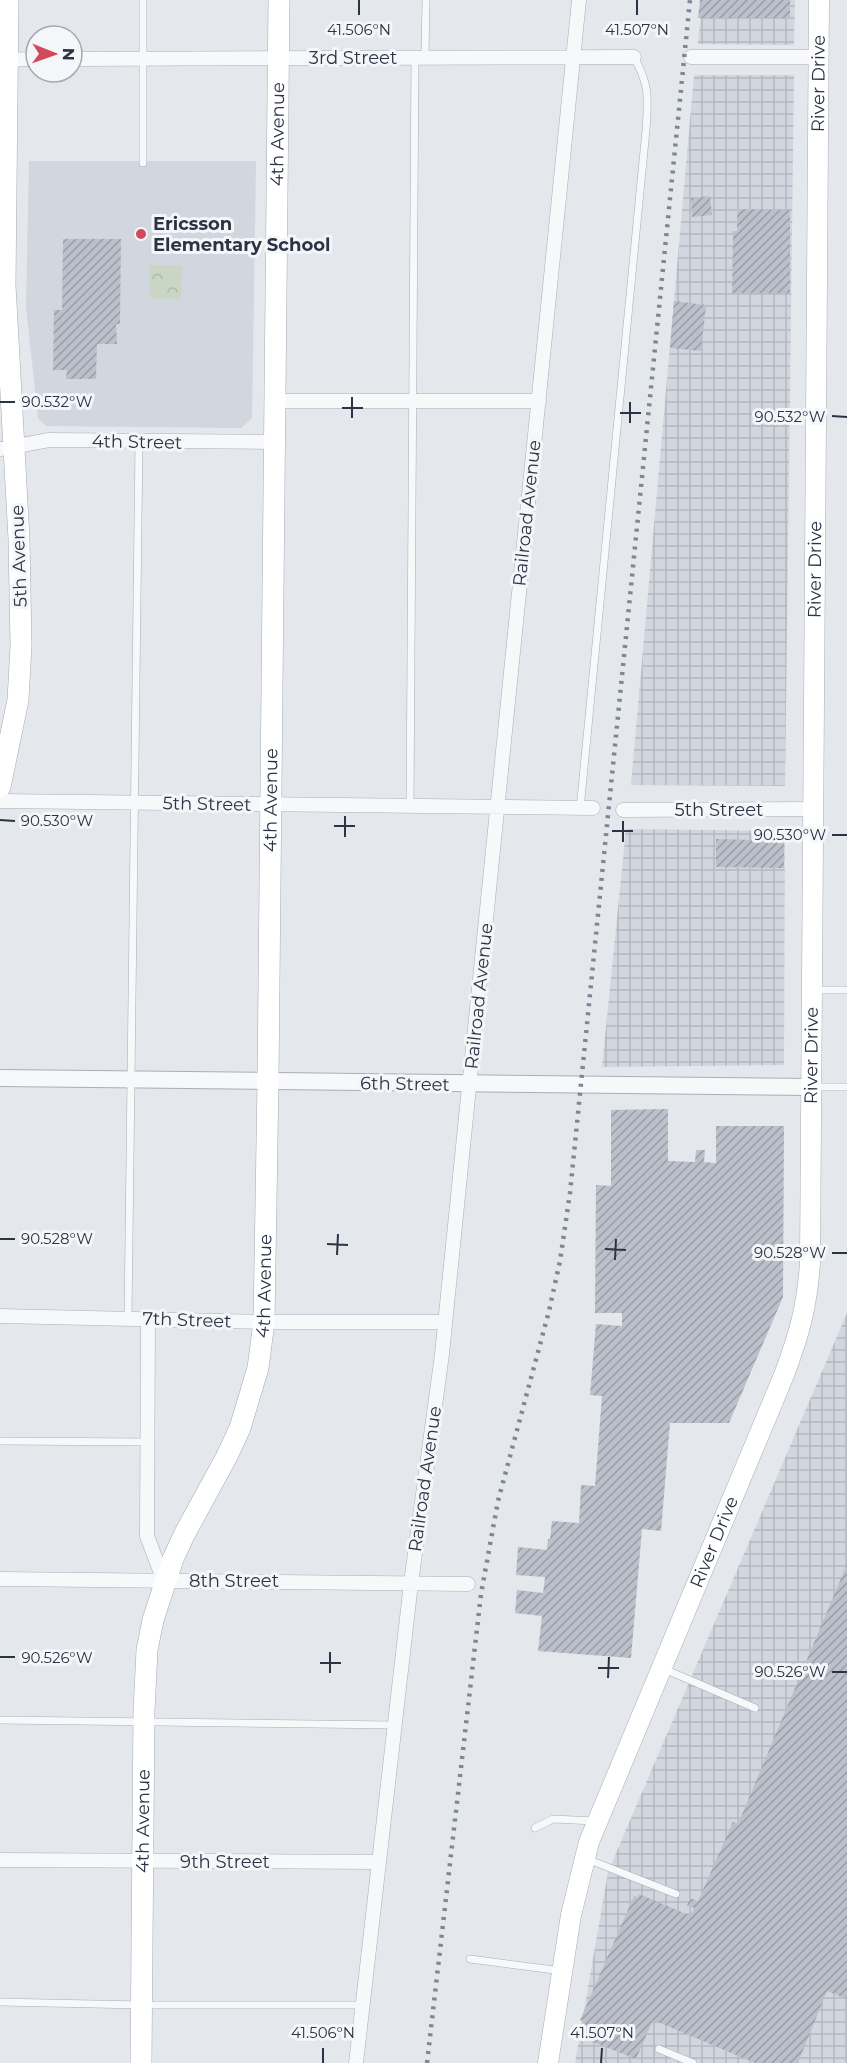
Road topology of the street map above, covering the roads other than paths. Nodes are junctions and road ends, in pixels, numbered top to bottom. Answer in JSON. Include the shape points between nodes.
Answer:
{"nodes":[{"id":1,"x":8,"y":0,"type":"edge"},
{"id":2,"x":142,"y":0,"type":"edge"},
{"id":3,"x":279,"y":0,"type":"edge"},
{"id":4,"x":426,"y":0,"type":"edge"},
{"id":5,"x":579,"y":0,"type":"edge"},
{"id":6,"x":819,"y":0,"type":"edge"},
{"id":7,"x":420,"y":57,"type":"junction"},
{"id":8,"x":573,"y":57,"type":"junction"},
{"id":9,"x":634,"y":57,"type":"joint"},
{"id":10,"x":691,"y":57,"type":"dead end"},
{"id":11,"x":818,"y":57,"type":"junction"},
{"id":12,"x":142,"y":58,"type":"junction"},
{"id":13,"x":279,"y":58,"type":"junction"},
{"id":14,"x":24,"y":59,"type":"edge"},
{"id":15,"x":84,"y":59,"type":"edge"},
{"id":16,"x":3,"y":60,"type":"edge"},
{"id":17,"x":142,"y":163,"type":"dead end"},
{"id":18,"x":414,"y":400,"type":"junction"},
{"id":19,"x":275,"y":401,"type":"junction"},
{"id":20,"x":539,"y":401,"type":"junction"},
{"id":21,"x":138,"y":442,"type":"junction"},
{"id":22,"x":275,"y":442,"type":"junction"},
{"id":23,"x":7,"y":448,"type":"edge"},
{"id":24,"x":0,"y":787,"type":"edge"},
{"id":25,"x":0,"y":801,"type":"edge"},
{"id":26,"x":134,"y":802,"type":"junction"},
{"id":27,"x":271,"y":804,"type":"junction"},
{"id":28,"x":410,"y":806,"type":"junction"},
{"id":29,"x":497,"y":807,"type":"junction"},
{"id":30,"x":587,"y":808,"type":"joint"},
{"id":31,"x":814,"y":809,"type":"junction"},
{"id":32,"x":623,"y":810,"type":"dead end"},
{"id":33,"x":812,"y":990,"type":"junction"},
{"id":34,"x":847,"y":990,"type":"edge"},
{"id":35,"x":0,"y":1078,"type":"edge"},
{"id":36,"x":130,"y":1079,"type":"junction"},
{"id":37,"x":268,"y":1081,"type":"junction"},
{"id":38,"x":470,"y":1085,"type":"junction"},
{"id":39,"x":810,"y":1087,"type":"junction"},
{"id":40,"x":847,"y":1087,"type":"edge"},
{"id":41,"x":0,"y":1316,"type":"edge"},
{"id":42,"x":128,"y":1318,"type":"junction"},
{"id":43,"x":148,"y":1319,"type":"junction"},
{"id":44,"x":264,"y":1322,"type":"junction"},
{"id":45,"x":446,"y":1322,"type":"junction"},
{"id":46,"x":0,"y":1441,"type":"edge"},
{"id":47,"x":147,"y":1442,"type":"junction"},
{"id":48,"x":0,"y":1579,"type":"edge"},
{"id":49,"x":164,"y":1581,"type":"junction"},
{"id":50,"x":411,"y":1583,"type":"junction"},
{"id":51,"x":468,"y":1584,"type":"dead end"},
{"id":52,"x":661,"y":1668,"type":"junction"},
{"id":53,"x":755,"y":1708,"type":"dead end"},
{"id":54,"x":0,"y":1720,"type":"edge"},
{"id":55,"x":144,"y":1722,"type":"junction"},
{"id":56,"x":394,"y":1725,"type":"junction"},
{"id":57,"x":597,"y":1821,"type":"junction"},
{"id":58,"x":535,"y":1828,"type":"dead end"},
{"id":59,"x":584,"y":1858,"type":"junction"},
{"id":60,"x":0,"y":1860,"type":"edge"},
{"id":61,"x":143,"y":1862,"type":"junction"},
{"id":62,"x":379,"y":1862,"type":"junction"},
{"id":63,"x":676,"y":1894,"type":"dead end"},
{"id":64,"x":470,"y":1959,"type":"dead end"},
{"id":65,"x":562,"y":1971,"type":"junction"},
{"id":66,"x":0,"y":2002,"type":"edge"},
{"id":67,"x":141,"y":2005,"type":"junction"},
{"id":68,"x":363,"y":2005,"type":"junction"},
{"id":69,"x":659,"y":2049,"type":"dead end"},
{"id":70,"x":141,"y":2063,"type":"edge"},
{"id":71,"x":357,"y":2063,"type":"edge"},
{"id":72,"x":548,"y":2063,"type":"edge"},
{"id":73,"x":693,"y":2063,"type":"edge"}],
"edges":[{"from":1,"to":16,"type":"main road","name":"5th Avenue"},
{"from":2,"to":12,"type":"lane"},
{"from":3,"to":13,"type":"main road","name":"4th Avenue"},
{"from":4,"to":7,"type":"lane"},
{"from":5,"to":8,"type":"street","name":"Railroad Avenue"},
{"from":6,"to":11,"type":"main road","name":"River Drive"},
{"from":7,"to":8,"type":"street","name":"3rd Street"},
{"from":7,"to":13,"type":"street","name":"3rd Street"},
{"from":7,"to":18,"type":"lane"},
{"from":8,"to":9,"type":"street","name":"3rd Street"},
{"from":8,"to":20,"type":"street","name":"Railroad Avenue"},
{"from":9,"to":30,"type":"lane","via":[[649,95]]},
{"from":10,"to":11,"type":"street"},
{"from":11,"to":31,"type":"main road","name":"River Drive"},
{"from":12,"to":13,"type":"street","name":"3rd Street"},
{"from":12,"to":15,"type":"street","name":"3rd Street"},
{"from":12,"to":17,"type":"lane"},
{"from":13,"to":19,"type":"main road","name":"4th Avenue"},
{"from":14,"to":16,"type":"street"},
{"from":16,"to":23,"type":"main road","name":"5th Avenue"},
{"from":18,"to":19,"type":"street"},
{"from":18,"to":20,"type":"street"},
{"from":18,"to":28,"type":"lane"},
{"from":19,"to":22,"type":"main road","name":"4th Avenue"},
{"from":20,"to":29,"type":"street","name":"Railroad Avenue"},
{"from":21,"to":22,"type":"street","name":"4th Street"},
{"from":21,"to":23,"type":"street","name":"4th Street","via":[[49,440]]},
{"from":21,"to":26,"type":"lane"},
{"from":22,"to":27,"type":"main road","name":"4th Avenue"},
{"from":23,"to":24,"type":"main road","name":"5th Avenue","via":[[20,558],[21,654],[18,700]]},
{"from":25,"to":26,"type":"street","name":"5th Street"},
{"from":26,"to":27,"type":"street","name":"5th Street"},
{"from":26,"to":36,"type":"lane"},
{"from":27,"to":28,"type":"street","name":"5th Street"},
{"from":27,"to":37,"type":"main road","name":"4th Avenue"},
{"from":28,"to":29,"type":"street","name":"5th Street"},
{"from":29,"to":30,"type":"street","name":"5th Street"},
{"from":29,"to":38,"type":"street","name":"Railroad Avenue"},
{"from":31,"to":32,"type":"street","name":"5th Street"},
{"from":31,"to":33,"type":"main road","name":"River Drive"},
{"from":33,"to":34,"type":"lane"},
{"from":33,"to":39,"type":"main road","name":"River Drive"},
{"from":35,"to":36,"type":"street","name":"6th Street"},
{"from":36,"to":37,"type":"street","name":"6th Street"},
{"from":36,"to":42,"type":"lane"},
{"from":37,"to":38,"type":"street","name":"6th Street"},
{"from":37,"to":44,"type":"main road","name":"4th Avenue"},
{"from":38,"to":39,"type":"street","name":"6th Street"},
{"from":38,"to":45,"type":"street","name":"Railroad Avenue"},
{"from":39,"to":40,"type":"lane"},
{"from":39,"to":52,"type":"main road","name":"River Drive","via":[[810,1263],[798,1340]]},
{"from":41,"to":42,"type":"street","name":"7th Street"},
{"from":42,"to":43,"type":"street","name":"7th Street"},
{"from":43,"to":44,"type":"street","name":"7th Street"},
{"from":43,"to":47,"type":"street"},
{"from":44,"to":45,"type":"street","name":"7th Street"},
{"from":44,"to":49,"type":"main road","name":"4th Avenue","via":[[258,1368],[240,1428]]},
{"from":45,"to":50,"type":"street","name":"Railroad Avenue"},
{"from":46,"to":47,"type":"lane"},
{"from":47,"to":49,"type":"street","via":[[147,1536]]},
{"from":48,"to":49,"type":"street","name":"8th Street"},
{"from":49,"to":50,"type":"street","name":"8th Street"},
{"from":49,"to":55,"type":"main road","name":"4th Avenue","via":[[147,1650]]},
{"from":50,"to":51,"type":"street","name":"8th Street"},
{"from":50,"to":56,"type":"street","name":"Railroad Avenue"},
{"from":52,"to":53,"type":"lane"},
{"from":52,"to":57,"type":"main road","name":"River Drive"},
{"from":54,"to":55,"type":"lane"},
{"from":55,"to":56,"type":"lane"},
{"from":55,"to":61,"type":"main road","name":"4th Avenue"},
{"from":56,"to":62,"type":"street","name":"Railroad Avenue"},
{"from":57,"to":58,"type":"lane","via":[[553,1820]]},
{"from":57,"to":59,"type":"main road","name":"River Drive"},
{"from":59,"to":63,"type":"lane"},
{"from":59,"to":65,"type":"main road","name":"River Drive"},
{"from":60,"to":61,"type":"street","name":"9th Street"},
{"from":61,"to":62,"type":"street","name":"9th Street"},
{"from":61,"to":67,"type":"main road","name":"4th Avenue"},
{"from":62,"to":68,"type":"street","name":"Railroad Avenue"},
{"from":64,"to":65,"type":"lane"},
{"from":65,"to":72,"type":"main road","name":"River Drive"},
{"from":66,"to":67,"type":"lane"},
{"from":67,"to":68,"type":"lane"},
{"from":67,"to":70,"type":"main road","name":"4th Avenue"},
{"from":68,"to":71,"type":"street","name":"Railroad Avenue"},
{"from":69,"to":73,"type":"lane"}]}
